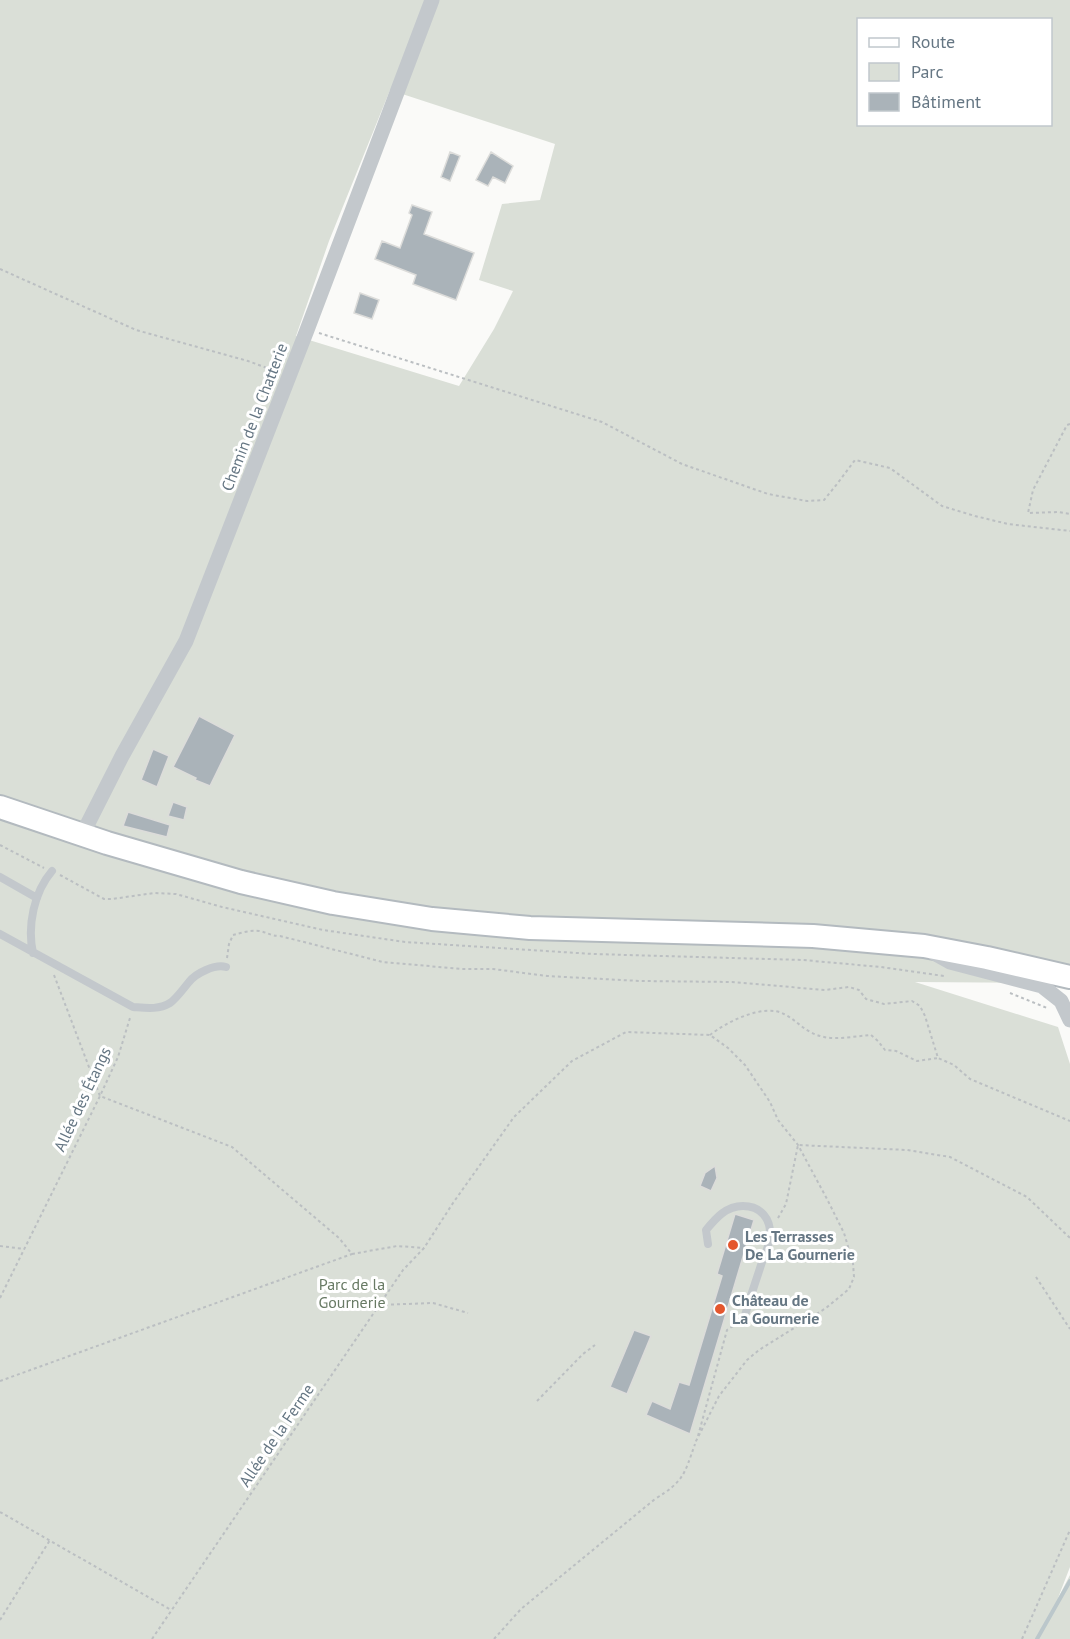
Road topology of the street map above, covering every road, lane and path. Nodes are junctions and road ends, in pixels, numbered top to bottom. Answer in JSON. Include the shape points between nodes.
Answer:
{"nodes":[{"id":1,"x":432,"y":0,"type":"edge"},
{"id":2,"x":0,"y":269,"type":"edge"},
{"id":3,"x":307,"y":330,"type":"junction"},
{"id":4,"x":289,"y":377,"type":"junction"},
{"id":5,"x":1070,"y":424,"type":"edge"},
{"id":6,"x":1070,"y":514,"type":"edge"},
{"id":7,"x":1070,"y":531,"type":"edge"},
{"id":8,"x":0,"y":807,"type":"edge"},
{"id":9,"x":82,"y":835,"type":"junction"},
{"id":10,"x":0,"y":845,"type":"edge"},
{"id":11,"x":52,"y":872,"type":"joint"},
{"id":12,"x":0,"y":877,"type":"edge"},
{"id":13,"x":37,"y":897,"type":"junction"},
{"id":14,"x":0,"y":934,"type":"edge"},
{"id":15,"x":924,"y":946,"type":"junction"},
{"id":16,"x":33,"y":952,"type":"junction"},
{"id":17,"x":48,"y":961,"type":"junction"},
{"id":18,"x":226,"y":967,"type":"joint"},
{"id":19,"x":1070,"y":977,"type":"edge"},
{"id":20,"x":133,"y":1007,"type":"junction"},
{"id":21,"x":1070,"y":1020,"type":"edge"},
{"id":22,"x":710,"y":1035,"type":"junction"},
{"id":23,"x":938,"y":1058,"type":"junction"},
{"id":24,"x":100,"y":1096,"type":"junction"},
{"id":25,"x":1070,"y":1121,"type":"edge"},
{"id":26,"x":798,"y":1146,"type":"junction"},
{"id":27,"x":770,"y":1230,"type":"junction"},
{"id":28,"x":1070,"y":1238,"type":"edge"},
{"id":29,"x":708,"y":1244,"type":"dead end"},
{"id":30,"x":0,"y":1246,"type":"edge"},
{"id":31,"x":424,"y":1248,"type":"junction"},
{"id":32,"x":24,"y":1249,"type":"junction"},
{"id":33,"x":352,"y":1254,"type":"junction"},
{"id":34,"x":1036,"y":1277,"type":"dead end"},
{"id":35,"x":0,"y":1298,"type":"edge"},
{"id":36,"x":379,"y":1305,"type":"junction"},
{"id":37,"x":468,"y":1312,"type":"dead end"},
{"id":38,"x":744,"y":1319,"type":"joint"},
{"id":39,"x":1070,"y":1329,"type":"edge"},
{"id":40,"x":595,"y":1345,"type":"dead end"},
{"id":41,"x":0,"y":1381,"type":"edge"},
{"id":42,"x":537,"y":1401,"type":"dead end"},
{"id":43,"x":695,"y":1443,"type":"junction"},
{"id":44,"x":0,"y":1512,"type":"edge"},
{"id":45,"x":1070,"y":1530,"type":"edge"},
{"id":46,"x":50,"y":1540,"type":"junction"},
{"id":47,"x":171,"y":1610,"type":"junction"},
{"id":48,"x":0,"y":1620,"type":"edge"},
{"id":49,"x":152,"y":1639,"type":"edge"},
{"id":50,"x":494,"y":1639,"type":"edge"},
{"id":51,"x":1022,"y":1639,"type":"edge"}],
"edges":[{"from":1,"to":3,"type":"street","name":"Chemin de la Chatterie"},
{"from":2,"to":4,"type":"path","via":[[136,330],[248,361]]},
{"from":3,"to":4,"type":"street","name":"Chemin de la Chatterie"},
{"from":3,"to":7,"type":"path","via":[[602,422],[682,464],[768,494],[824,500],[855,460],[890,468],[942,506],[1008,524]]},
{"from":4,"to":9,"type":"street","name":"Chemin de la Chatterie","via":[[186,641]]},
{"from":5,"to":6,"type":"path","via":[[1034,490],[1028,513]]},
{"from":8,"to":9,"type":"main road"},
{"from":9,"to":15,"type":"main road","via":[[241,882],[333,903],[432,919],[530,928],[813,936]]},
{"from":10,"to":11,"type":"path"},
{"from":11,"to":13,"type":"lane"},
{"from":12,"to":13,"type":"lane"},
{"from":13,"to":16,"type":"lane","via":[[30,939]]},
{"from":14,"to":16,"type":"lane"},
{"from":15,"to":19,"type":"main road"},
{"from":15,"to":21,"type":"street","via":[[950,963],[1042,986],[1061,1001]]},
{"from":16,"to":17,"type":"lane"},
{"from":17,"to":20,"type":"lane"},
{"from":17,"to":24,"type":"path"},
{"from":18,"to":20,"type":"lane","via":[[212,967],[191,980],[170,1003],[153,1009]]},
{"from":18,"to":23,"type":"path","via":[[232,935],[261,931],[383,962],[628,981],[732,982],[825,990],[849,987],[859,990],[866,999],[884,1004],[912,1001],[920,1006]]},
{"from":20,"to":24,"type":"path","name":"Allée des Étangs","via":[[118,1057]]},
{"from":22,"to":23,"type":"path","via":[[736,1020],[772,1010],[824,1038],[871,1035],[885,1050],[917,1060]]},
{"from":22,"to":26,"type":"path","via":[[745,1065]]},
{"from":22,"to":31,"type":"path","name":"Allée de la Ferme","via":[[626,1032],[572,1062],[514,1117]]},
{"from":23,"to":25,"type":"path","via":[[970,1079]]},
{"from":24,"to":32,"type":"path","name":"Allée des Étangs"},
{"from":24,"to":33,"type":"path","via":[[232,1148],[339,1238]]},
{"from":26,"to":27,"type":"path","via":[[786,1204]]},
{"from":26,"to":28,"type":"path","via":[[908,1150],[950,1157],[1027,1197]]},
{"from":26,"to":43,"type":"path","via":[[844,1233],[854,1277],[849,1289],[826,1308],[747,1360],[719,1396]]},
{"from":27,"to":29,"type":"lane","via":[[761,1210],[742,1205],[726,1209],[715,1219],[706,1230]]},
{"from":27,"to":38,"type":"lane"},
{"from":30,"to":32,"type":"path"},
{"from":31,"to":33,"type":"path","via":[[397,1246]]},
{"from":31,"to":36,"type":"path","name":"Allée de la Ferme"},
{"from":32,"to":35,"type":"path","name":"Allée des Étangs"},
{"from":33,"to":41,"type":"path"},
{"from":34,"to":39,"type":"path"},
{"from":36,"to":37,"type":"path","via":[[433,1304]]},
{"from":36,"to":47,"type":"path","name":"Allée de la Ferme"},
{"from":38,"to":43,"type":"path","via":[[727,1330]]},
{"from":40,"to":42,"type":"path"},
{"from":43,"to":50,"type":"path","via":[[685,1474],[672,1488],[521,1609]]},
{"from":44,"to":46,"type":"path"},
{"from":45,"to":51,"type":"path"},
{"from":46,"to":47,"type":"path"},
{"from":46,"to":48,"type":"path"},
{"from":47,"to":49,"type":"path","name":"Allée de la Ferme"}]}
